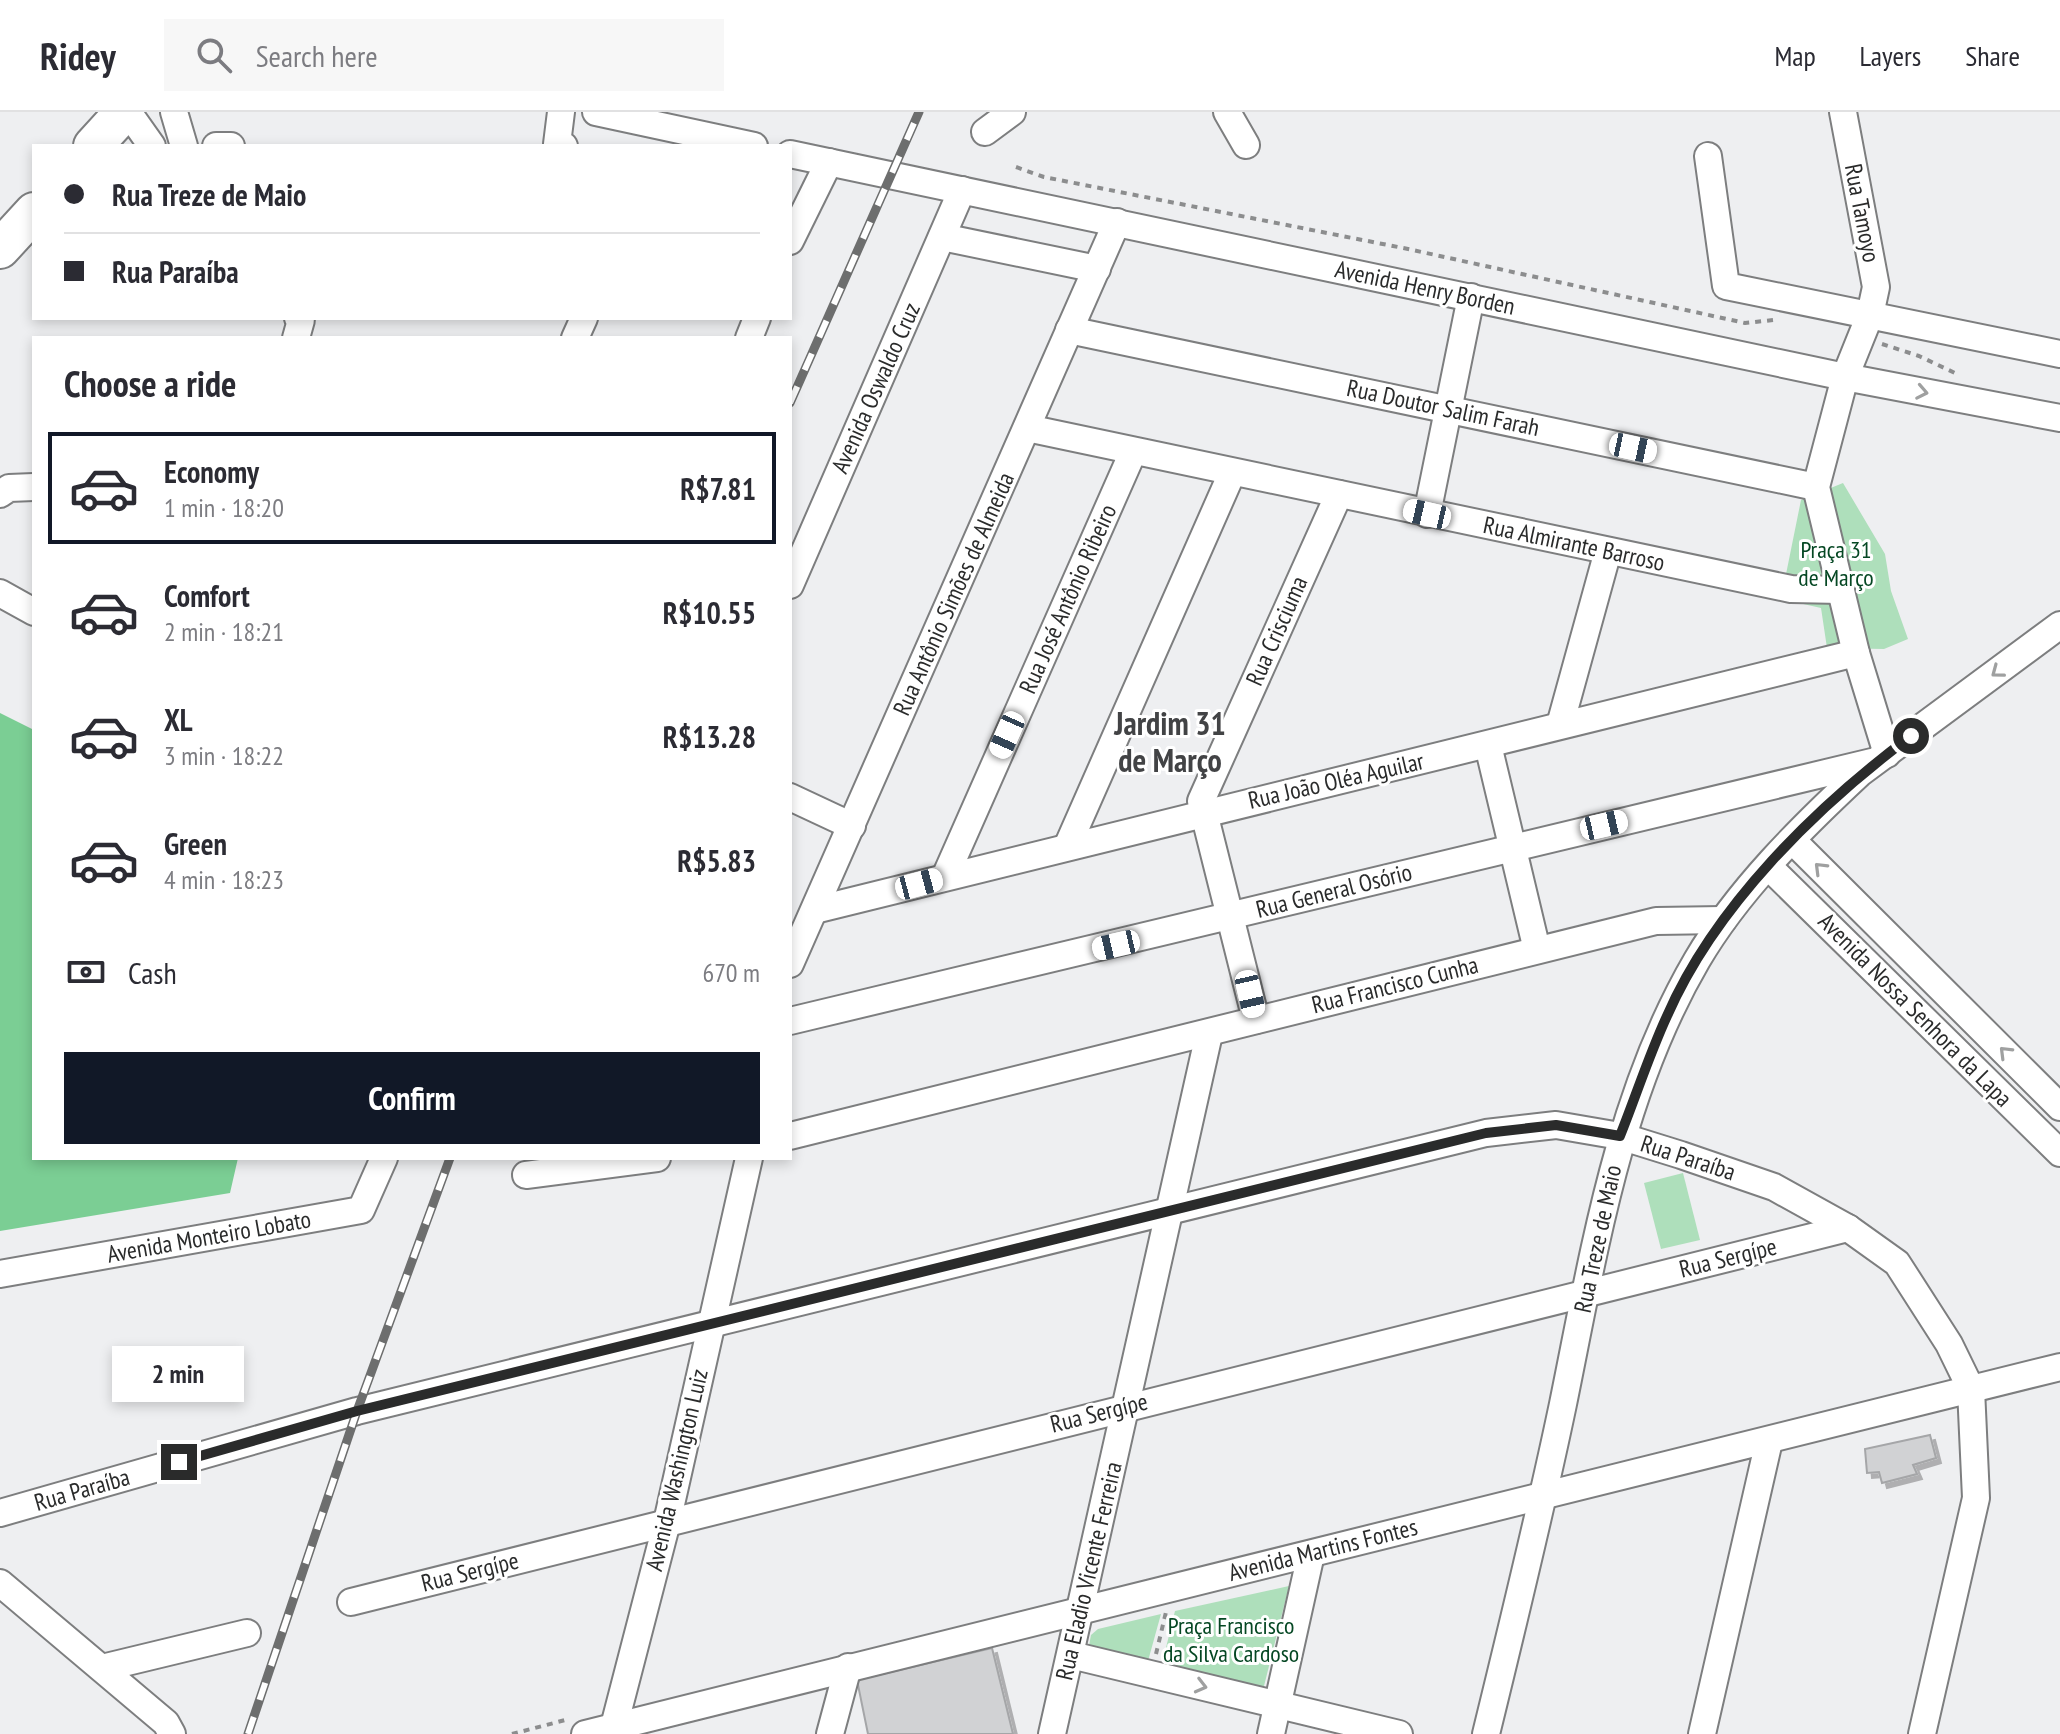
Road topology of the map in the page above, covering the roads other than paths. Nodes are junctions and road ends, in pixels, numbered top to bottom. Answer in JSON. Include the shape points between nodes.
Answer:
{"nodes":[{"id":1,"x":126,"y":112,"type":"edge"},
{"id":2,"x":174,"y":112,"type":"edge"},
{"id":3,"x":561,"y":112,"type":"edge"},
{"id":4,"x":596,"y":112,"type":"edge"},
{"id":5,"x":1012,"y":112,"type":"edge"},
{"id":6,"x":1227,"y":112,"type":"edge"},
{"id":7,"x":1843,"y":112,"type":"edge"},
{"id":8,"x":985,"y":132,"type":"dead end"},
{"id":9,"x":95,"y":144,"type":"edge"},
{"id":10,"x":150,"y":144,"type":"edge"},
{"id":11,"x":183,"y":144,"type":"edge"},
{"id":12,"x":557,"y":144,"type":"edge"},
{"id":13,"x":745,"y":144,"type":"edge"},
{"id":14,"x":1246,"y":145,"type":"dead end"},
{"id":15,"x":792,"y":154,"type":"edge"},
{"id":16,"x":1708,"y":156,"type":"dead end"},
{"id":17,"x":829,"y":162,"type":"junction"},
{"id":18,"x":962,"y":190,"type":"junction"},
{"id":19,"x":796,"y":210,"type":"edge"},
{"id":20,"x":32,"y":214,"type":"edge"},
{"id":21,"x":1117,"y":222,"type":"junction"},
{"id":22,"x":792,"y":231,"type":"edge"},
{"id":23,"x":942,"y":237,"type":"junction"},
{"id":24,"x":0,"y":249,"type":"edge"},
{"id":25,"x":1097,"y":269,"type":"junction"},
{"id":26,"x":1471,"y":297,"type":"junction"},
{"id":27,"x":1866,"y":326,"type":"junction"},
{"id":28,"x":1069,"y":330,"type":"junction"},
{"id":29,"x":2060,"y":354,"type":"edge"},
{"id":30,"x":1845,"y":377,"type":"junction"},
{"id":31,"x":1449,"y":409,"type":"junction"},
{"id":32,"x":2060,"y":418,"type":"edge"},
{"id":33,"x":1027,"y":428,"type":"junction"},
{"id":34,"x":1133,"y":452,"type":"junction"},
{"id":35,"x":1232,"y":473,"type":"junction"},
{"id":36,"x":32,"y":487,"type":"edge"},
{"id":37,"x":1816,"y":487,"type":"junction"},
{"id":38,"x":0,"y":494,"type":"edge"},
{"id":39,"x":1339,"y":494,"type":"junction"},
{"id":40,"x":1427,"y":514,"type":"junction"},
{"id":41,"x":1608,"y":551,"type":"junction"},
{"id":42,"x":792,"y":580,"type":"edge"},
{"id":43,"x":1841,"y":590,"type":"junction"},
{"id":44,"x":0,"y":593,"type":"edge"},
{"id":45,"x":32,"y":611,"type":"edge"},
{"id":46,"x":2060,"y":625,"type":"edge"},
{"id":47,"x":1856,"y":653,"type":"junction"},
{"id":48,"x":1560,"y":725,"type":"junction"},
{"id":49,"x":1488,"y":745,"type":"junction"},
{"id":50,"x":1883,"y":757,"type":"junction"},
{"id":51,"x":792,"y":798,"type":"edge"},
{"id":52,"x":1205,"y":813,"type":"junction"},
{"id":53,"x":852,"y":826,"type":"junction"},
{"id":54,"x":1792,"y":840,"type":"junction"},
{"id":55,"x":1513,"y":846,"type":"junction"},
{"id":56,"x":1067,"y":847,"type":"junction"},
{"id":57,"x":1769,"y":867,"type":"junction"},
{"id":58,"x":945,"y":877,"type":"junction"},
{"id":59,"x":815,"y":910,"type":"junction"},
{"id":60,"x":1232,"y":917,"type":"junction"},
{"id":61,"x":1723,"y":920,"type":"junction"},
{"id":62,"x":1537,"y":950,"type":"junction"},
{"id":63,"x":792,"y":960,"type":"edge"},
{"id":64,"x":1256,"y":1020,"type":"junction"},
{"id":65,"x":792,"y":1021,"type":"edge"},
{"id":66,"x":1209,"y":1034,"type":"junction"},
{"id":67,"x":2060,"y":1107,"type":"edge"},
{"id":68,"x":792,"y":1136,"type":"edge"},
{"id":69,"x":1620,"y":1136,"type":"junction"},
{"id":70,"x":2060,"y":1153,"type":"edge"},
{"id":71,"x":383,"y":1160,"type":"edge"},
{"id":72,"x":625,"y":1160,"type":"edge"},
{"id":73,"x":749,"y":1160,"type":"edge"},
{"id":74,"x":530,"y":1166,"type":"edge"},
{"id":75,"x":1172,"y":1210,"type":"junction"},
{"id":76,"x":1848,"y":1228,"type":"junction"},
{"id":77,"x":0,"y":1274,"type":"edge"},
{"id":78,"x":1585,"y":1295,"type":"junction"},
{"id":79,"x":709,"y":1325,"type":"junction"},
{"id":80,"x":2060,"y":1367,"type":"edge"},
{"id":81,"x":1971,"y":1389,"type":"junction"},
{"id":82,"x":1127,"y":1406,"type":"junction"},
{"id":83,"x":1769,"y":1441,"type":"junction"},
{"id":84,"x":1544,"y":1495,"type":"junction"},
{"id":85,"x":0,"y":1513,"type":"edge"},
{"id":86,"x":667,"y":1522,"type":"junction"},
{"id":87,"x":1311,"y":1554,"type":"junction"},
{"id":88,"x":0,"y":1583,"type":"edge"},
{"id":89,"x":351,"y":1602,"type":"dead end"},
{"id":90,"x":1080,"y":1611,"type":"junction"},
{"id":91,"x":247,"y":1633,"type":"dead end"},
{"id":92,"x":1071,"y":1655,"type":"junction"},
{"id":93,"x":848,"y":1667,"type":"junction"},
{"id":94,"x":102,"y":1668,"type":"junction"},
{"id":95,"x":1278,"y":1704,"type":"junction"},
{"id":96,"x":582,"y":1725,"type":"edge"},
{"id":97,"x":612,"y":1731,"type":"edge"},
{"id":98,"x":172,"y":1734,"type":"edge"},
{"id":99,"x":830,"y":1734,"type":"edge"},
{"id":100,"x":1052,"y":1734,"type":"edge"},
{"id":101,"x":1271,"y":1734,"type":"edge"},
{"id":102,"x":1399,"y":1734,"type":"edge"},
{"id":103,"x":1486,"y":1734,"type":"edge"},
{"id":104,"x":1702,"y":1734,"type":"edge"},
{"id":105,"x":1922,"y":1734,"type":"edge"}],
"edges":[{"from":1,"to":9,"type":"highway"},
{"from":1,"to":10,"type":"street"},
{"from":2,"to":11,"type":"street"},
{"from":3,"to":12,"type":"street"},
{"from":4,"to":13,"type":"street"},
{"from":5,"to":8,"type":"street"},
{"from":6,"to":14,"type":"street"},
{"from":7,"to":27,"type":"street","name":"Rua Tamoyo","via":[[1876,287]]},
{"from":15,"to":17,"type":"street","name":"Avenida Henry Borden"},
{"from":16,"to":27,"type":"street","via":[[1726,286]]},
{"from":17,"to":18,"type":"street","name":"Avenida Henry Borden"},
{"from":17,"to":19,"type":"street"},
{"from":18,"to":21,"type":"street","name":"Avenida Henry Borden"},
{"from":18,"to":23,"type":"street","name":"Avenida Oswaldo Cruz"},
{"from":19,"to":22,"type":"street"},
{"from":20,"to":24,"type":"highway"},
{"from":21,"to":25,"type":"street","name":"Rua Antônio Simões de Almeida"},
{"from":21,"to":26,"type":"street","name":"Avenida Henry Borden"},
{"from":23,"to":25,"type":"street"},
{"from":23,"to":42,"type":"street","name":"Avenida Oswaldo Cruz"},
{"from":25,"to":28,"type":"street","name":"Rua Antônio Simões de Almeida"},
{"from":26,"to":30,"type":"street","name":"Avenida Henry Borden"},
{"from":26,"to":31,"type":"street"},
{"from":27,"to":29,"type":"street"},
{"from":27,"to":30,"type":"street","name":"Rua Tamoyo"},
{"from":28,"to":31,"type":"street","name":"Rua Doutor Salim Farah"},
{"from":28,"to":33,"type":"street","name":"Rua Antônio Simões de Almeida"},
{"from":30,"to":32,"type":"street","name":"Avenida Henry Borden","one_way":true},
{"from":30,"to":37,"type":"street","name":"Rua Tamoyo"},
{"from":31,"to":37,"type":"street","name":"Rua Doutor Salim Farah"},
{"from":31,"to":40,"type":"street"},
{"from":33,"to":34,"type":"street","name":"Rua Almirante Barroso"},
{"from":33,"to":53,"type":"street","name":"Rua Antônio Simões de Almeida"},
{"from":34,"to":35,"type":"street","name":"Rua Almirante Barroso"},
{"from":34,"to":58,"type":"street","name":"Rua José Antônio Ribeiro"},
{"from":35,"to":39,"type":"street","name":"Rua Almirante Barroso"},
{"from":35,"to":56,"type":"street"},
{"from":36,"to":38,"type":"street"},
{"from":37,"to":43,"type":"street"},
{"from":39,"to":40,"type":"street","name":"Rua Almirante Barroso"},
{"from":39,"to":52,"type":"street","name":"Rua Crisciuma","via":[[1201,801]]},
{"from":40,"to":41,"type":"street","name":"Rua Almirante Barroso"},
{"from":41,"to":43,"type":"street","name":"Rua Almirante Barroso","via":[[1791,589]]},
{"from":41,"to":48,"type":"street"},
{"from":43,"to":47,"type":"street"},
{"from":44,"to":45,"type":"street"},
{"from":46,"to":50,"type":"street","name":"Rua Treze de Maio","one_way":true},
{"from":47,"to":48,"type":"street","name":"Rua João Oléa Aguilar"},
{"from":47,"to":50,"type":"street"},
{"from":48,"to":49,"type":"street","name":"Rua João Oléa Aguilar"},
{"from":49,"to":52,"type":"street","name":"Rua João Oléa Aguilar"},
{"from":49,"to":55,"type":"street"},
{"from":50,"to":54,"type":"street","name":"Rua Treze de Maio"},
{"from":50,"to":55,"type":"street","name":"Rua General Osório"},
{"from":51,"to":53,"type":"street"},
{"from":52,"to":56,"type":"street","name":"Rua João Oléa Aguilar"},
{"from":52,"to":60,"type":"street"},
{"from":53,"to":59,"type":"street","name":"Rua Antônio Simões de Almeida"},
{"from":54,"to":57,"type":"street","name":"Rua Treze de Maio"},
{"from":67,"to":54,"type":"street","name":"Avenida Nossa Senhora da Lapa","one_way":true},
{"from":55,"to":60,"type":"street","name":"Rua General Osório"},
{"from":55,"to":62,"type":"street"},
{"from":56,"to":58,"type":"street","name":"Rua João Oléa Aguilar"},
{"from":57,"to":61,"type":"street","name":"Rua Treze de Maio"},
{"from":57,"to":70,"type":"street","name":"Avenida Nossa Senhora da Lapa"},
{"from":58,"to":59,"type":"street","name":"Rua João Oléa Aguilar"},
{"from":59,"to":63,"type":"street","name":"Rua Antônio Simões de Almeida"},
{"from":60,"to":64,"type":"street"},
{"from":60,"to":65,"type":"street","name":"Rua General Osório"},
{"from":61,"to":62,"type":"street","name":"Rua Francisco Cunha","via":[[1656,921]]},
{"from":61,"to":69,"type":"street","name":"Rua Treze de Maio","via":[[1667,1014]]},
{"from":62,"to":64,"type":"street","name":"Rua Francisco Cunha"},
{"from":64,"to":66,"type":"street","name":"Rua Francisco Cunha"},
{"from":66,"to":68,"type":"street","name":"Rua Francisco Cunha"},
{"from":66,"to":75,"type":"street","name":"Rua Eladio Vicente Ferreira"},
{"from":69,"to":75,"type":"street","name":"Rua Paraíba","via":[[1556,1125],[1486,1133]]},
{"from":69,"to":76,"type":"street","name":"Rua Paraíba","via":[[1774,1187]]},
{"from":69,"to":78,"type":"street","name":"Rua Treze de Maio"},
{"from":71,"to":77,"type":"street","name":"Avenida Monteiro Lobato","via":[[361,1210]]},
{"from":72,"to":74,"type":"street"},
{"from":73,"to":79,"type":"street","name":"Avenida Washington Luiz"},
{"from":75,"to":79,"type":"street","name":"Rua Paraíba"},
{"from":75,"to":82,"type":"street","name":"Rua Eladio Vicente Ferreira"},
{"from":76,"to":78,"type":"street","name":"Rua Sergípe"},
{"from":76,"to":81,"type":"street","name":"Rua Paraíba","via":[[1897,1263]]},
{"from":78,"to":82,"type":"street","name":"Rua Sergípe"},
{"from":78,"to":84,"type":"street","name":"Rua Treze de Maio"},
{"from":79,"to":85,"type":"street","name":"Rua Paraíba","via":[[357,1411]]},
{"from":79,"to":86,"type":"street","name":"Avenida Washington Luiz"},
{"from":80,"to":81,"type":"street","name":"Avenida Martins Fontes"},
{"from":81,"to":83,"type":"street","name":"Avenida Martins Fontes"},
{"from":81,"to":105,"type":"street","name":"Rua Paraíba","via":[[1976,1498]]},
{"from":82,"to":86,"type":"street","name":"Rua Sergípe"},
{"from":82,"to":90,"type":"street","name":"Rua Eladio Vicente Ferreira"},
{"from":83,"to":84,"type":"street","name":"Avenida Martins Fontes"},
{"from":83,"to":104,"type":"street"},
{"from":84,"to":87,"type":"street","name":"Avenida Martins Fontes"},
{"from":84,"to":103,"type":"street","name":"Rua Treze de Maio"},
{"from":86,"to":89,"type":"street","name":"Rua Sergípe"},
{"from":86,"to":97,"type":"street","name":"Avenida Washington Luiz"},
{"from":87,"to":90,"type":"street","name":"Avenida Martins Fontes"},
{"from":87,"to":95,"type":"street"},
{"from":88,"to":94,"type":"street"},
{"from":90,"to":92,"type":"street","name":"Rua Eladio Vicente Ferreira"},
{"from":90,"to":93,"type":"street","name":"Avenida Martins Fontes"},
{"from":91,"to":94,"type":"street"},
{"from":92,"to":95,"type":"street","one_way":true},
{"from":92,"to":100,"type":"street","name":"Rua Eladio Vicente Ferreira"},
{"from":93,"to":97,"type":"street","name":"Avenida Martins Fontes"},
{"from":93,"to":99,"type":"street"},
{"from":94,"to":98,"type":"street"},
{"from":95,"to":101,"type":"street"},
{"from":95,"to":102,"type":"street"},
{"from":96,"to":97,"type":"street","name":"Avenida Martins Fontes"}]}
